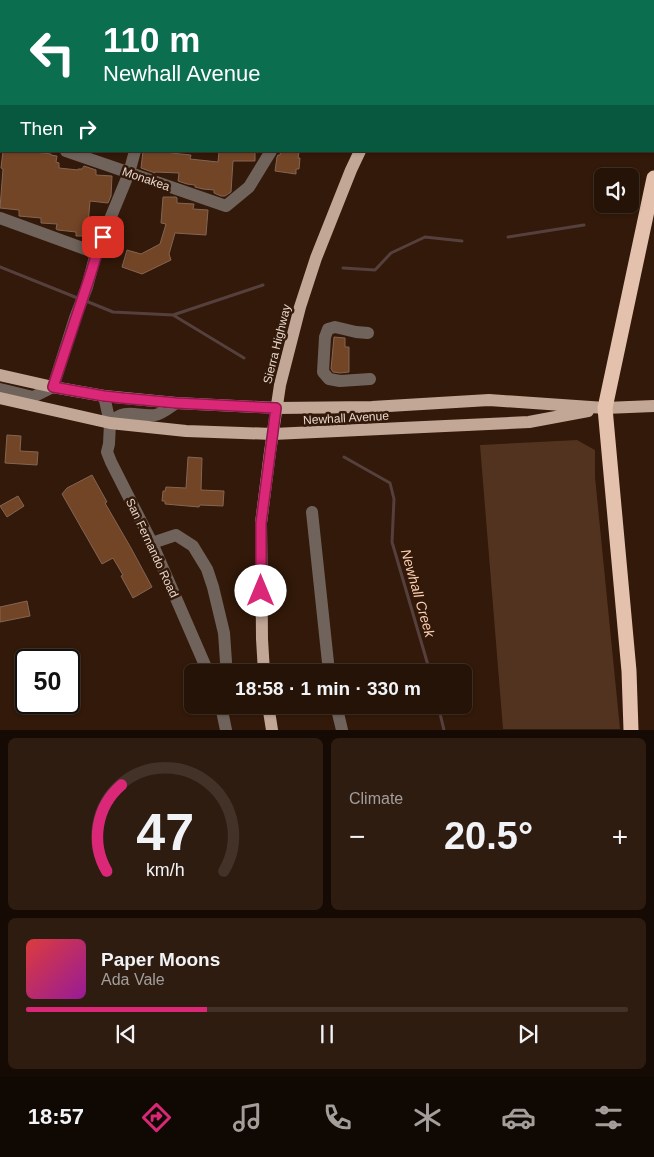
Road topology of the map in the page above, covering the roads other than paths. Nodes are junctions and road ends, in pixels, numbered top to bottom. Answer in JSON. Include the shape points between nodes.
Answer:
{"nodes":[{"id":1,"x":69,"y":152,"type":"edge"},
{"id":2,"x":135,"y":152,"type":"edge"},
{"id":3,"x":270,"y":152,"type":"edge"},
{"id":4,"x":360,"y":152,"type":"edge"},
{"id":5,"x":129,"y":173,"type":"junction"},
{"id":6,"x":654,"y":178,"type":"edge"},
{"id":7,"x":0,"y":218,"type":"edge"},
{"id":8,"x":96,"y":253,"type":"junction"},
{"id":9,"x":368,"y":333,"type":"dead end"},
{"id":10,"x":0,"y":375,"type":"edge"},
{"id":11,"x":370,"y":379,"type":"dead end"},
{"id":12,"x":53,"y":387,"type":"junction"},
{"id":13,"x":0,"y":389,"type":"edge"},
{"id":14,"x":104,"y":396,"type":"junction"},
{"id":15,"x":0,"y":398,"type":"edge"},
{"id":16,"x":176,"y":403,"type":"junction"},
{"id":17,"x":654,"y":406,"type":"edge"},
{"id":18,"x":276,"y":408,"type":"junction"},
{"id":19,"x":605,"y":408,"type":"junction"},
{"id":20,"x":110,"y":423,"type":"junction"},
{"id":21,"x":272,"y":434,"type":"junction"},
{"id":22,"x":312,"y":512,"type":"dead end"},
{"id":23,"x":152,"y":543,"type":"junction"},
{"id":24,"x":226,"y":662,"type":"dead end"},
{"id":25,"x":205,"y":664,"type":"edge"},
{"id":26,"x":264,"y":664,"type":"edge"},
{"id":27,"x":329,"y":664,"type":"edge"},
{"id":28,"x":223,"y":714,"type":"edge"},
{"id":29,"x":269,"y":714,"type":"edge"},
{"id":30,"x":338,"y":714,"type":"edge"},
{"id":31,"x":226,"y":730,"type":"edge"},
{"id":32,"x":272,"y":730,"type":"edge"},
{"id":33,"x":342,"y":730,"type":"edge"},
{"id":34,"x":631,"y":730,"type":"edge"}],
"edges":[{"from":1,"to":5,"type":"street","name":"Monakea"},
{"from":2,"to":5,"type":"street"},
{"from":3,"to":5,"type":"street","name":"Monakea","via":[[249,187],[226,206]]},
{"from":4,"to":18,"type":"main road","name":"Sierra Highway","via":[[316,258],[300,307]]},
{"from":5,"to":8,"type":"street"},
{"from":6,"to":19,"type":"highway"},
{"from":7,"to":8,"type":"street"},
{"from":8,"to":12,"type":"street"},
{"from":9,"to":11,"type":"street","via":[[335,327],[328,329],[323,372],[329,379],[340,381]]},
{"from":10,"to":12,"type":"main road","name":"Newhall Avenue"},
{"from":12,"to":13,"type":"street","via":[[33,398]]},
{"from":12,"to":14,"type":"main road","name":"Newhall Avenue"},
{"from":14,"to":16,"type":"main road","name":"Newhall Avenue"},
{"from":14,"to":20,"type":"street","name":"San Fernando Road"},
{"from":15,"to":20,"type":"main road","name":"Newhall Avenue"},
{"from":16,"to":18,"type":"main road","name":"Newhall Avenue"},
{"from":16,"to":20,"type":"street","via":[[157,415],[124,413]]},
{"from":17,"to":19,"type":"main road","name":"Newhall Avenue"},
{"from":18,"to":19,"type":"main road","name":"Newhall Avenue","via":[[372,407],[489,400]]},
{"from":18,"to":21,"type":"main road","name":"Sierra Highway"},
{"from":19,"to":21,"type":"main road","name":"Newhall Avenue","via":[[529,422]]},
{"from":19,"to":34,"type":"highway","via":[[629,671]]},
{"from":20,"to":21,"type":"main road","name":"Newhall Avenue","via":[[186,431]]},
{"from":20,"to":23,"type":"street","name":"San Fernando Road","via":[[107,452],[110,462]]},
{"from":21,"to":26,"type":"main road","name":"Sierra Highway","via":[[261,523]]},
{"from":22,"to":27,"type":"street"},
{"from":23,"to":24,"type":"street","via":[[176,535],[193,546],[208,569],[224,633]]},
{"from":23,"to":25,"type":"street","name":"San Fernando Road"},
{"from":28,"to":31,"type":"street"},
{"from":29,"to":32,"type":"main road"},
{"from":30,"to":33,"type":"street"}]}
